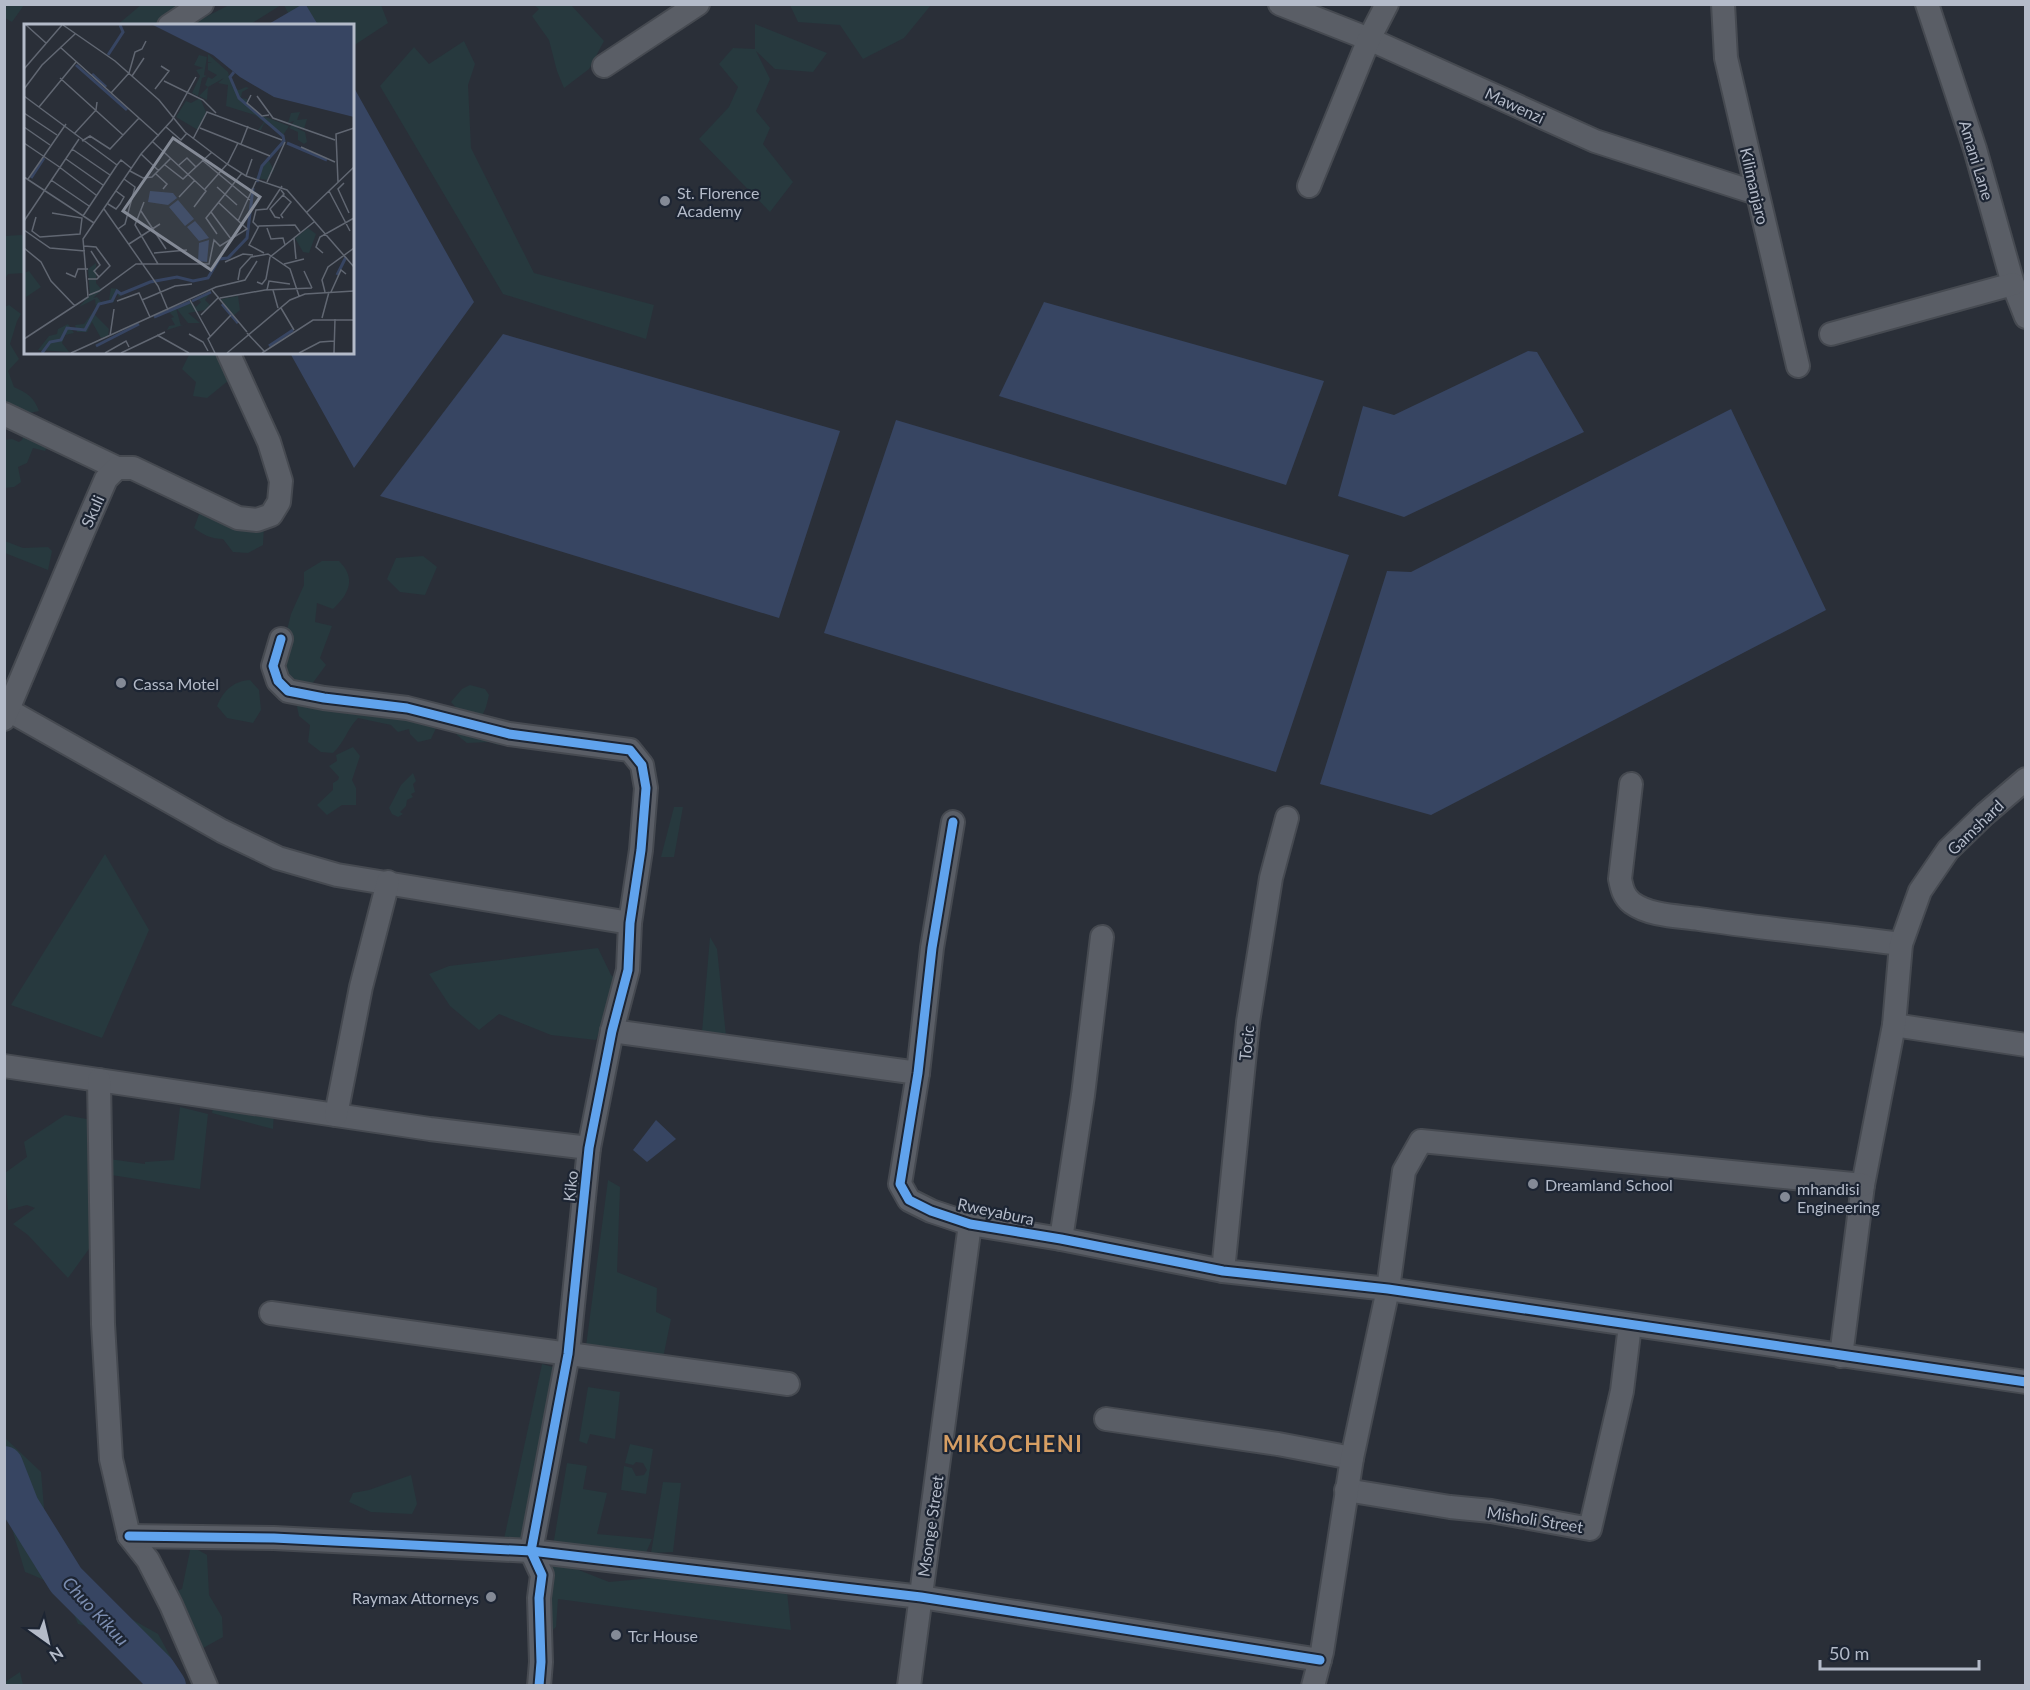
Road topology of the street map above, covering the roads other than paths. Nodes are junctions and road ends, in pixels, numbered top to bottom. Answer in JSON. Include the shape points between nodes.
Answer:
{"nodes":[{"id":1,"x":202,"y":4,"type":"edge"},
{"id":2,"x":698,"y":4,"type":"edge"},
{"id":3,"x":1280,"y":4,"type":"edge"},
{"id":4,"x":1387,"y":4,"type":"edge"},
{"id":5,"x":1723,"y":4,"type":"edge"},
{"id":6,"x":1927,"y":4,"type":"edge"},
{"id":7,"x":172,"y":24,"type":"edge"},
{"id":8,"x":1369,"y":39,"type":"junction"},
{"id":9,"x":604,"y":66,"type":"dead end"},
{"id":10,"x":1309,"y":186,"type":"dead end"},
{"id":11,"x":1756,"y":193,"type":"junction"},
{"id":12,"x":2013,"y":285,"type":"junction"},
{"id":13,"x":2025,"y":317,"type":"edge"},
{"id":14,"x":1831,"y":334,"type":"dead end"},
{"id":15,"x":229,"y":354,"type":"edge"},
{"id":16,"x":1798,"y":366,"type":"dead end"},
{"id":17,"x":4,"y":414,"type":"edge"},
{"id":18,"x":117,"y":468,"type":"junction"},
{"id":19,"x":281,"y":639,"type":"dead end"},
{"id":20,"x":6,"y":715,"type":"edge"},
{"id":21,"x":2025,"y":780,"type":"edge"},
{"id":22,"x":1631,"y":783,"type":"dead end"},
{"id":23,"x":1287,"y":818,"type":"dead end"},
{"id":24,"x":953,"y":822,"type":"dead end"},
{"id":25,"x":388,"y":882,"type":"junction"},
{"id":26,"x":630,"y":923,"type":"junction"},
{"id":27,"x":1102,"y":937,"type":"dead end"},
{"id":28,"x":1901,"y":944,"type":"junction"},
{"id":29,"x":1894,"y":1025,"type":"junction"},
{"id":30,"x":612,"y":1031,"type":"junction"},
{"id":31,"x":2025,"y":1045,"type":"edge"},
{"id":32,"x":4,"y":1066,"type":"edge"},
{"id":33,"x":918,"y":1073,"type":"junction"},
{"id":34,"x":99,"y":1080,"type":"junction"},
{"id":35,"x":336,"y":1115,"type":"junction"},
{"id":36,"x":589,"y":1148,"type":"junction"},
{"id":37,"x":1863,"y":1185,"type":"junction"},
{"id":38,"x":970,"y":1224,"type":"junction"},
{"id":39,"x":1061,"y":1239,"type":"junction"},
{"id":40,"x":1223,"y":1271,"type":"junction"},
{"id":41,"x":1388,"y":1289,"type":"junction"},
{"id":42,"x":271,"y":1313,"type":"dead end"},
{"id":43,"x":1630,"y":1325,"type":"junction"},
{"id":44,"x":568,"y":1354,"type":"junction"},
{"id":45,"x":1841,"y":1356,"type":"junction"},
{"id":46,"x":2025,"y":1382,"type":"edge"},
{"id":47,"x":788,"y":1384,"type":"dead end"},
{"id":48,"x":1106,"y":1419,"type":"dead end"},
{"id":49,"x":1352,"y":1458,"type":"junction"},
{"id":50,"x":1347,"y":1490,"type":"junction"},
{"id":51,"x":129,"y":1536,"type":"junction"},
{"id":52,"x":531,"y":1551,"type":"junction"},
{"id":53,"x":921,"y":1598,"type":"junction"},
{"id":54,"x":1320,"y":1660,"type":"junction"},
{"id":55,"x":206,"y":1686,"type":"edge"},
{"id":56,"x":539,"y":1686,"type":"edge"},
{"id":57,"x":909,"y":1686,"type":"edge"},
{"id":58,"x":1313,"y":1686,"type":"edge"}],
"edges":[{"from":1,"to":7,"type":"street"},
{"from":2,"to":9,"type":"street"},
{"from":3,"to":8,"type":"street","name":"Mawenzi"},
{"from":4,"to":8,"type":"street"},
{"from":5,"to":11,"type":"street","name":"Kilimanjaro","via":[[1726,58]]},
{"from":6,"to":12,"type":"street","name":"Amani Lane","via":[[1975,149]]},
{"from":8,"to":10,"type":"street"},
{"from":8,"to":11,"type":"street","name":"Mawenzi","via":[[1595,141]]},
{"from":11,"to":16,"type":"street","name":"Kilimanjaro"},
{"from":12,"to":13,"type":"street","name":"Amani Lane"},
{"from":12,"to":14,"type":"street"},
{"from":15,"to":18,"type":"street","via":[[269,442],[281,481],[279,502],[271,515],[257,520],[238,518],[133,468]]},
{"from":17,"to":18,"type":"street"},
{"from":18,"to":20,"type":"street","name":"Skuli","via":[[106,479]]},
{"from":19,"to":26,"type":"street","name":"Kiko","via":[[273,666],[278,681],[288,692],[407,708],[509,734],[630,750],[642,765],[646,788]]},
{"from":20,"to":25,"type":"street","via":[[278,858],[337,875]]},
{"from":21,"to":28,"type":"street","name":"Gamshard","via":[[1948,850],[1920,891]]},
{"from":22,"to":28,"type":"street","via":[[1620,879],[1623,893],[1632,903],[1650,911],[1762,929]]},
{"from":23,"to":40,"type":"street","name":"Tocic","via":[[1271,878],[1248,1022]]},
{"from":24,"to":33,"type":"street","name":"Rweyabura","via":[[932,948]]},
{"from":25,"to":26,"type":"street"},
{"from":25,"to":35,"type":"street","via":[[361,987]]},
{"from":26,"to":30,"type":"street","name":"Kiko","via":[[628,970]]},
{"from":27,"to":39,"type":"street"},
{"from":28,"to":29,"type":"street","name":"Gamshard"},
{"from":29,"to":31,"type":"street"},
{"from":29,"to":37,"type":"street","name":"Gamshard"},
{"from":30,"to":33,"type":"street"},
{"from":30,"to":36,"type":"street","name":"Kiko"},
{"from":32,"to":34,"type":"street"},
{"from":33,"to":38,"type":"street","name":"Rweyabura","via":[[900,1184],[909,1200]]},
{"from":34,"to":35,"type":"street"},
{"from":34,"to":51,"type":"street","via":[[103,1324],[111,1459]]},
{"from":35,"to":36,"type":"street"},
{"from":36,"to":44,"type":"street","name":"Kiko"},
{"from":37,"to":41,"type":"street","via":[[1422,1141],[1404,1171]]},
{"from":37,"to":45,"type":"street","name":"Gamshard"},
{"from":38,"to":39,"type":"street","name":"Rweyabura"},
{"from":38,"to":53,"type":"street","name":"Msonge Street"},
{"from":39,"to":40,"type":"street","name":"Rweyabura"},
{"from":40,"to":41,"type":"street","name":"Rweyabura"},
{"from":41,"to":43,"type":"street","name":"Rweyabura"},
{"from":41,"to":49,"type":"street"},
{"from":42,"to":44,"type":"street"},
{"from":43,"to":45,"type":"street","name":"Rweyabura"},
{"from":43,"to":50,"type":"street","name":"Misholi Street","via":[[1620,1402],[1590,1529]]},
{"from":44,"to":47,"type":"street"},
{"from":44,"to":52,"type":"street","name":"Kiko"},
{"from":45,"to":46,"type":"street","name":"Rweyabura"},
{"from":48,"to":49,"type":"street"},
{"from":49,"to":50,"type":"street"},
{"from":50,"to":54,"type":"street"},
{"from":51,"to":52,"type":"street","via":[[274,1538]]},
{"from":51,"to":55,"type":"street","via":[[162,1587]]},
{"from":52,"to":53,"type":"street"},
{"from":52,"to":56,"type":"street","via":[[542,1575]]},
{"from":53,"to":54,"type":"street"},
{"from":53,"to":57,"type":"street","name":"Msonge Street"},
{"from":54,"to":58,"type":"street"}]}
